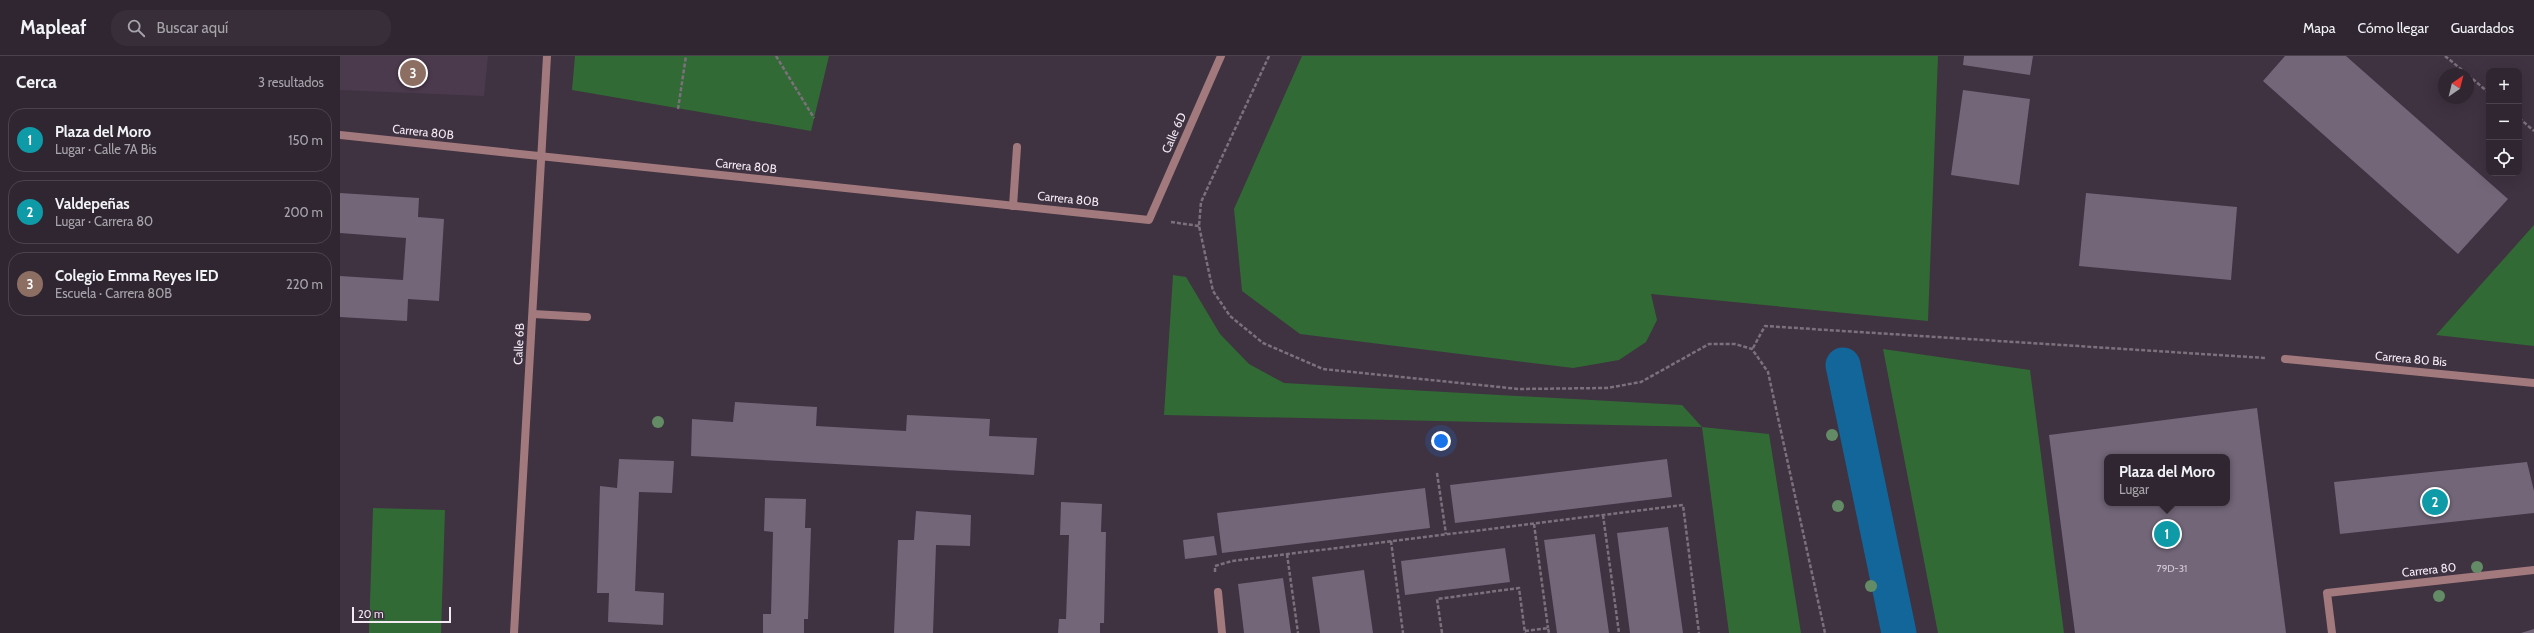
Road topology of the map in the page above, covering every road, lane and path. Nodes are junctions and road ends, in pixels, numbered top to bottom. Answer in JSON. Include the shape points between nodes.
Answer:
{"nodes":[{"id":1,"x":547,"y":56,"type":"edge"},
{"id":2,"x":686,"y":56,"type":"edge"},
{"id":3,"x":776,"y":56,"type":"edge"},
{"id":4,"x":1221,"y":56,"type":"edge"},
{"id":5,"x":1269,"y":56,"type":"edge"},
{"id":6,"x":2445,"y":56,"type":"edge"},
{"id":7,"x":2459,"y":68,"type":"edge"},
{"id":8,"x":2474,"y":81,"type":"edge"},
{"id":9,"x":2486,"y":91,"type":"edge"},
{"id":10,"x":678,"y":109,"type":"dead end"},
{"id":11,"x":814,"y":118,"type":"dead end"},
{"id":12,"x":2522,"y":121,"type":"edge"},
{"id":13,"x":2534,"y":131,"type":"edge"},
{"id":14,"x":340,"y":135,"type":"edge"},
{"id":15,"x":1017,"y":147,"type":"dead end"},
{"id":16,"x":541,"y":156,"type":"junction"},
{"id":17,"x":1013,"y":206,"type":"junction"},
{"id":18,"x":1149,"y":220,"type":"junction"},
{"id":19,"x":1199,"y":226,"type":"junction"},
{"id":20,"x":533,"y":314,"type":"junction"},
{"id":21,"x":587,"y":317,"type":"dead end"},
{"id":22,"x":1752,"y":348,"type":"junction"},
{"id":23,"x":2285,"y":359,"type":"joint"},
{"id":24,"x":2534,"y":383,"type":"edge"},
{"id":25,"x":1437,"y":473,"type":"dead end"},
{"id":26,"x":1603,"y":515,"type":"junction"},
{"id":27,"x":1534,"y":524,"type":"junction"},
{"id":28,"x":1446,"y":534,"type":"junction"},
{"id":29,"x":1391,"y":541,"type":"junction"},
{"id":30,"x":1287,"y":554,"type":"junction"},
{"id":31,"x":2534,"y":570,"type":"edge"},
{"id":32,"x":1218,"y":592,"type":"joint"},
{"id":33,"x":1548,"y":628,"type":"junction"},
{"id":34,"x":1525,"y":632,"type":"edge"},
{"id":35,"x":514,"y":633,"type":"edge"},
{"id":36,"x":1222,"y":633,"type":"edge"},
{"id":37,"x":1298,"y":633,"type":"edge"},
{"id":38,"x":1403,"y":633,"type":"edge"},
{"id":39,"x":1442,"y":633,"type":"edge"},
{"id":40,"x":1548,"y":633,"type":"edge"},
{"id":41,"x":1619,"y":633,"type":"edge"},
{"id":42,"x":1700,"y":633,"type":"edge"},
{"id":43,"x":1826,"y":633,"type":"edge"},
{"id":44,"x":2332,"y":633,"type":"edge"}],
"edges":[{"from":1,"to":16,"type":"street","name":"Calle 6B"},
{"from":2,"to":10,"type":"path"},
{"from":3,"to":11,"type":"path"},
{"from":4,"to":18,"type":"street","name":"Calle 6D"},
{"from":5,"to":19,"type":"path","via":[[1201,202]]},
{"from":6,"to":7,"type":"path"},
{"from":8,"to":9,"type":"path"},
{"from":12,"to":13,"type":"path"},
{"from":14,"to":16,"type":"street","name":"Carrera 80B"},
{"from":15,"to":17,"type":"street"},
{"from":16,"to":17,"type":"street","name":"Carrera 80B"},
{"from":16,"to":20,"type":"street","name":"Calle 6B"},
{"from":17,"to":18,"type":"street","name":"Carrera 80B"},
{"from":18,"to":19,"type":"path"},
{"from":19,"to":22,"type":"path","via":[[1213,291],[1230,316],[1263,343],[1323,368],[1520,389],[1607,388],[1641,382],[1709,344],[1735,344]]},
{"from":20,"to":21,"type":"street"},
{"from":20,"to":35,"type":"street","name":"Calle 6B"},
{"from":22,"to":23,"type":"path","via":[[1764,326]]},
{"from":22,"to":43,"type":"path","via":[[1768,372]]},
{"from":23,"to":24,"type":"street","name":"Carrera 80 Bis"},
{"from":25,"to":28,"type":"path"},
{"from":26,"to":27,"type":"path"},
{"from":26,"to":41,"type":"path"},
{"from":26,"to":42,"type":"path","via":[[1683,505]]},
{"from":27,"to":28,"type":"path"},
{"from":27,"to":33,"type":"path"},
{"from":28,"to":29,"type":"path"},
{"from":29,"to":30,"type":"path"},
{"from":29,"to":38,"type":"path"},
{"from":30,"to":32,"type":"path","via":[[1232,561],[1215,566]]},
{"from":30,"to":37,"type":"path"},
{"from":31,"to":44,"type":"street","name":"Carrera 80","via":[[2327,593]]},
{"from":32,"to":36,"type":"street"},
{"from":33,"to":34,"type":"path"},
{"from":33,"to":40,"type":"path"},
{"from":34,"to":39,"type":"path","via":[[1519,588],[1437,599]]}]}
